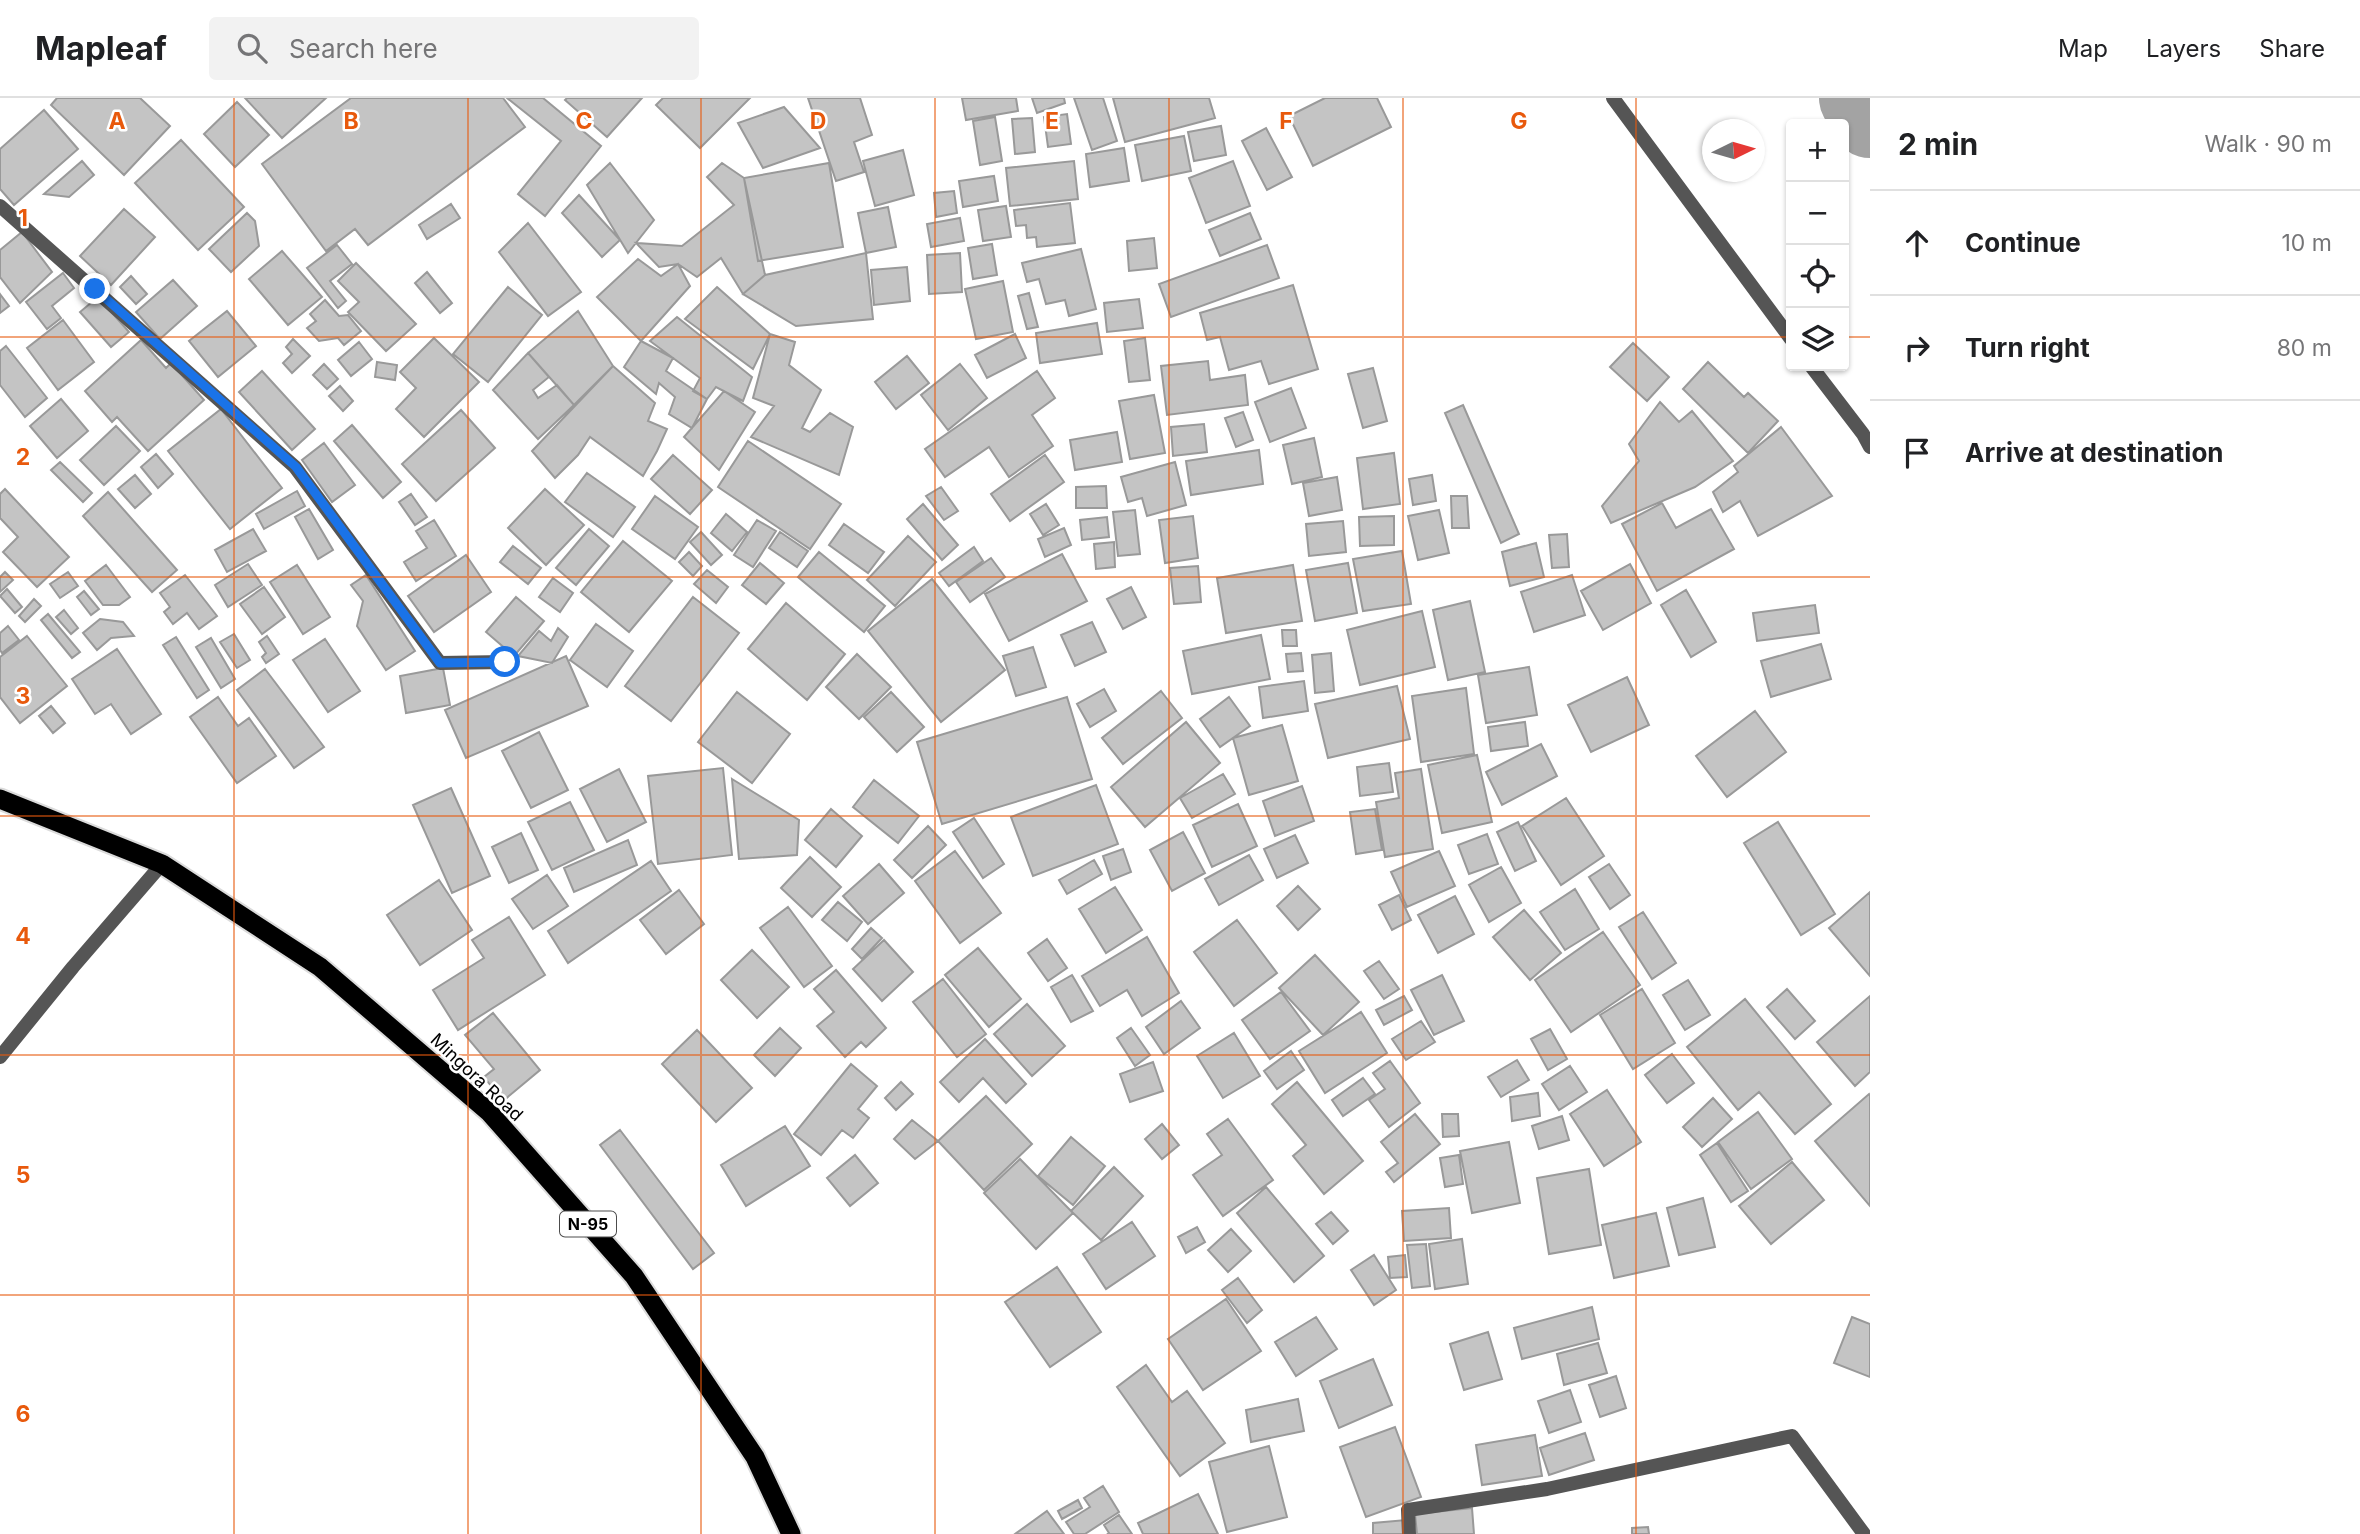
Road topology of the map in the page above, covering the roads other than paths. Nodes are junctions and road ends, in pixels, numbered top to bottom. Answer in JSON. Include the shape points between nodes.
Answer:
{"nodes":[{"id":1,"x":1613,"y":98,"type":"edge"},
{"id":2,"x":0,"y":206,"type":"edge"},
{"id":3,"x":1786,"y":333,"type":"edge"},
{"id":4,"x":1815,"y":371,"type":"edge"},
{"id":5,"x":1870,"y":447,"type":"edge"},
{"id":6,"x":505,"y":662,"type":"dead end"},
{"id":7,"x":0,"y":799,"type":"edge"},
{"id":8,"x":162,"y":864,"type":"junction"},
{"id":9,"x":0,"y":1057,"type":"edge"},
{"id":10,"x":791,"y":1534,"type":"edge"},
{"id":11,"x":1409,"y":1534,"type":"edge"},
{"id":12,"x":1864,"y":1534,"type":"edge"}],
"edges":[{"from":1,"to":3,"type":"street"},
{"from":2,"to":6,"type":"street","via":[[296,467],[440,663]]},
{"from":4,"to":5,"type":"street"},
{"from":7,"to":8,"type":"highway","name":"Mingora Road","number":"N-95"},
{"from":8,"to":9,"type":"street"},
{"from":8,"to":10,"type":"highway","name":"Mingora Road","number":"N-95","via":[[320,967],[489,1112],[634,1276],[755,1457]]},
{"from":11,"to":12,"type":"street","via":[[1408,1510],[1547,1489],[1792,1436]]}]}
